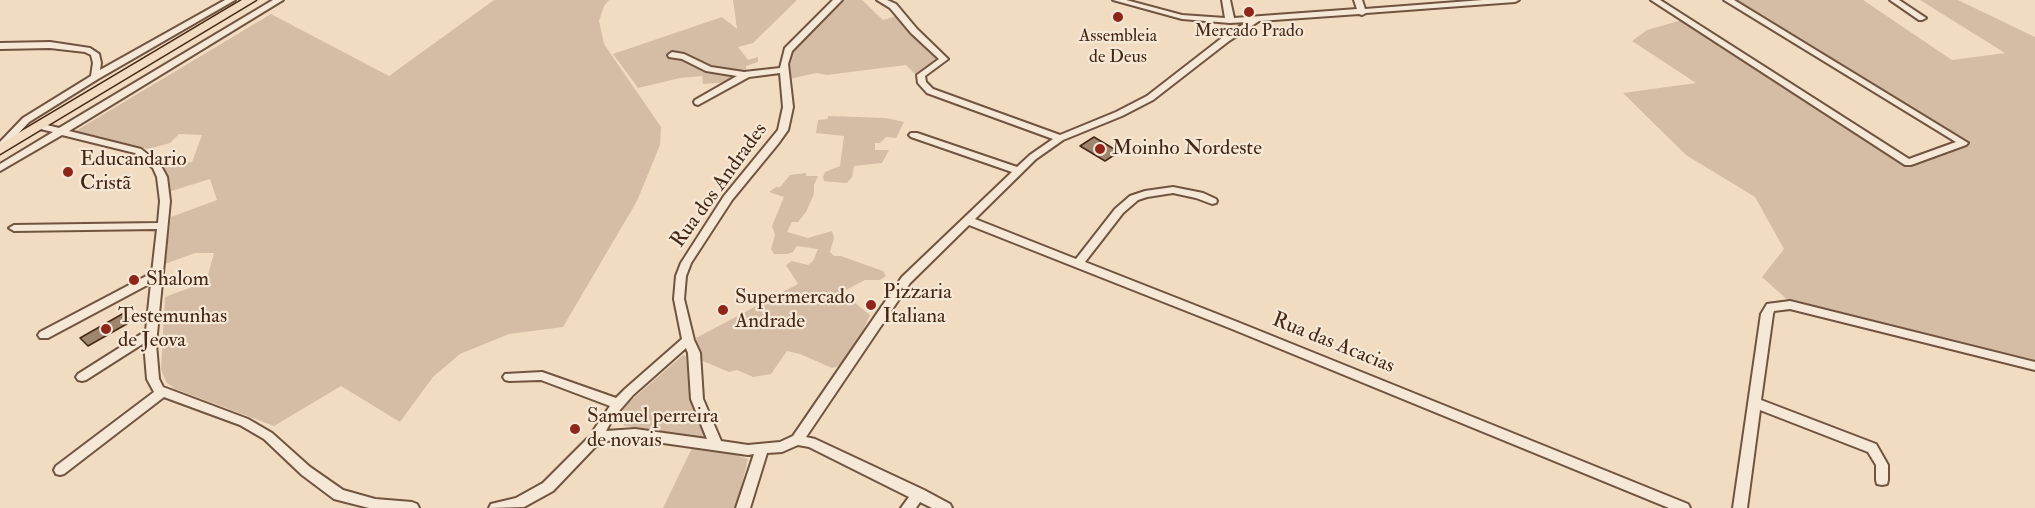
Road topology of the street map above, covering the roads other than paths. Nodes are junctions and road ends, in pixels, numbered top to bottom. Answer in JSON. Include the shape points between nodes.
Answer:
{"nodes":[{"id":1,"x":231,"y":0,"type":"edge"},
{"id":2,"x":250,"y":0,"type":"edge"},
{"id":3,"x":279,"y":0,"type":"edge"},
{"id":4,"x":838,"y":0,"type":"edge"},
{"id":5,"x":881,"y":0,"type":"edge"},
{"id":6,"x":1117,"y":0,"type":"edge"},
{"id":7,"x":1226,"y":0,"type":"edge"},
{"id":8,"x":1358,"y":0,"type":"edge"},
{"id":9,"x":1515,"y":0,"type":"edge"},
{"id":10,"x":1655,"y":0,"type":"edge"},
{"id":11,"x":1728,"y":0,"type":"edge"},
{"id":12,"x":1894,"y":0,"type":"edge"},
{"id":13,"x":1489,"y":1,"type":"edge"},
{"id":14,"x":1362,"y":13,"type":"junction"},
{"id":15,"x":1922,"y":18,"type":"dead end"},
{"id":16,"x":1256,"y":20,"type":"junction"},
{"id":17,"x":1230,"y":21,"type":"junction"},
{"id":18,"x":0,"y":46,"type":"edge"},
{"id":19,"x":672,"y":55,"type":"dead end"},
{"id":20,"x":784,"y":70,"type":"junction"},
{"id":21,"x":746,"y":75,"type":"junction"},
{"id":22,"x":95,"y":77,"type":"junction"},
{"id":23,"x":698,"y":102,"type":"dead end"},
{"id":24,"x":26,"y":120,"type":"junction"},
{"id":25,"x":39,"y":126,"type":"junction"},
{"id":26,"x":58,"y":132,"type":"junction"},
{"id":27,"x":914,"y":135,"type":"dead end"},
{"id":28,"x":0,"y":138,"type":"edge"},
{"id":29,"x":1060,"y":138,"type":"junction"},
{"id":30,"x":0,"y":149,"type":"edge"},
{"id":31,"x":0,"y":168,"type":"edge"},
{"id":32,"x":1018,"y":171,"type":"junction"},
{"id":33,"x":1212,"y":201,"type":"dead end"},
{"id":34,"x":968,"y":220,"type":"junction"},
{"id":35,"x":162,"y":226,"type":"junction"},
{"id":36,"x":14,"y":228,"type":"dead end"},
{"id":37,"x":1079,"y":263,"type":"junction"},
{"id":38,"x":157,"y":275,"type":"junction"},
{"id":39,"x":151,"y":333,"type":"junction"},
{"id":40,"x":44,"y":335,"type":"dead end"},
{"id":41,"x":688,"y":340,"type":"junction"},
{"id":42,"x":2035,"y":366,"type":"edge"},
{"id":43,"x":82,"y":377,"type":"dead end"},
{"id":44,"x":509,"y":377,"type":"dead end"},
{"id":45,"x":162,"y":392,"type":"junction"},
{"id":46,"x":1755,"y":403,"type":"junction"},
{"id":47,"x":619,"y":404,"type":"junction"},
{"id":48,"x":603,"y":436,"type":"junction"},
{"id":49,"x":797,"y":440,"type":"junction"},
{"id":50,"x":716,"y":445,"type":"junction"},
{"id":51,"x":762,"y":450,"type":"junction"},
{"id":52,"x":60,"y":470,"type":"dead end"},
{"id":53,"x":1882,"y":480,"type":"dead end"},
{"id":54,"x":919,"y":494,"type":"junction"},
{"id":55,"x":518,"y":506,"type":"edge"},
{"id":56,"x":412,"y":508,"type":"edge"},
{"id":57,"x":496,"y":508,"type":"edge"},
{"id":58,"x":743,"y":508,"type":"edge"},
{"id":59,"x":908,"y":508,"type":"edge"},
{"id":60,"x":945,"y":508,"type":"edge"},
{"id":61,"x":1683,"y":508,"type":"edge"},
{"id":62,"x":1740,"y":508,"type":"edge"}],
"edges":[{"from":1,"to":22,"type":"street"},
{"from":2,"to":25,"type":"highway"},
{"from":3,"to":26,"type":"street"},
{"from":4,"to":20,"type":"street","name":"Rua dos Andrades","via":[[792,44]]},
{"from":5,"to":29,"type":"street","via":[[893,6],[944,59],[921,75],[922,83],[930,91]]},
{"from":6,"to":17,"type":"street","via":[[1182,17]]},
{"from":7,"to":17,"type":"street"},
{"from":8,"to":14,"type":"street"},
{"from":9,"to":13,"type":"street"},
{"from":10,"to":11,"type":"street","via":[[1908,163],[1963,143]]},
{"from":12,"to":15,"type":"street"},
{"from":13,"to":14,"type":"street"},
{"from":14,"to":16,"type":"street"},
{"from":16,"to":17,"type":"street"},
{"from":16,"to":29,"type":"street","via":[[1136,106]]},
{"from":18,"to":22,"type":"street","via":[[50,45],[87,50],[94,54],[97,63]]},
{"from":19,"to":21,"type":"street","via":[[709,69]]},
{"from":20,"to":21,"type":"street"},
{"from":20,"to":41,"type":"street","name":"Rua dos Andrades","via":[[788,107],[783,130],[728,198],[681,276],[679,299]]},
{"from":21,"to":23,"type":"street"},
{"from":22,"to":24,"type":"street"},
{"from":24,"to":28,"type":"street"},
{"from":24,"to":30,"type":"street"},
{"from":25,"to":26,"type":"street"},
{"from":25,"to":30,"type":"highway"},
{"from":26,"to":31,"type":"street"},
{"from":26,"to":35,"type":"street","via":[[129,148],[149,158],[162,177]]},
{"from":27,"to":32,"type":"street"},
{"from":29,"to":32,"type":"street"},
{"from":32,"to":34,"type":"street"},
{"from":33,"to":37,"type":"street","via":[[1173,190],[1134,198],[1119,211]]},
{"from":34,"to":37,"type":"street","name":"Rua das Acacias"},
{"from":34,"to":49,"type":"street","via":[[891,299]]},
{"from":35,"to":36,"type":"street"},
{"from":35,"to":38,"type":"street"},
{"from":37,"to":61,"type":"street","name":"Rua das Acacias"},
{"from":38,"to":39,"type":"street"},
{"from":38,"to":40,"type":"street"},
{"from":39,"to":43,"type":"street"},
{"from":39,"to":45,"type":"street","via":[[150,366]]},
{"from":41,"to":47,"type":"street"},
{"from":41,"to":50,"type":"street","name":"Rua dos Andrades","via":[[694,353],[697,399]]},
{"from":42,"to":46,"type":"street","via":[[1779,305],[1771,307],[1767,314]]},
{"from":44,"to":47,"type":"street","via":[[542,376]]},
{"from":45,"to":52,"type":"street"},
{"from":45,"to":56,"type":"street","via":[[244,422],[268,436],[339,495]]},
{"from":46,"to":53,"type":"street","via":[[1872,448],[1882,465]]},
{"from":46,"to":62,"type":"street"},
{"from":47,"to":48,"type":"street","via":[[602,424]]},
{"from":48,"to":50,"type":"street","via":[[635,434]]},
{"from":48,"to":55,"type":"street","via":[[591,442],[548,487]]},
{"from":49,"to":51,"type":"street"},
{"from":49,"to":54,"type":"street"},
{"from":50,"to":51,"type":"street"},
{"from":51,"to":58,"type":"street"},
{"from":54,"to":59,"type":"street"},
{"from":54,"to":60,"type":"street"},
{"from":55,"to":57,"type":"street"}]}
